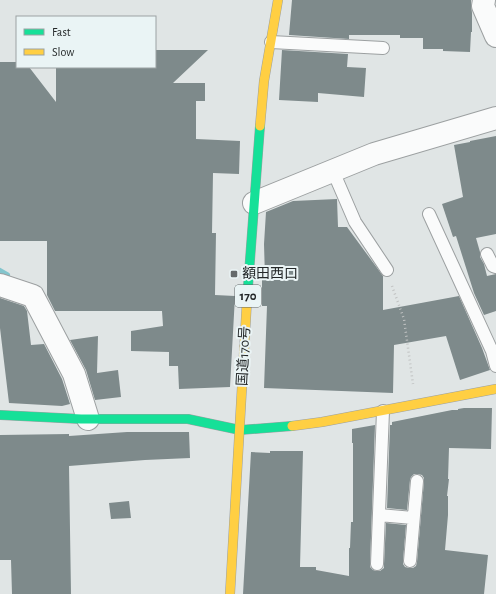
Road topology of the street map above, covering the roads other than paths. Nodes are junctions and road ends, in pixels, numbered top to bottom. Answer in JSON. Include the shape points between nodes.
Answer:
{"nodes":[{"id":1,"x":278,"y":0,"type":"edge"},
{"id":2,"x":484,"y":0,"type":"edge"},
{"id":3,"x":496,"y":36,"type":"edge"},
{"id":4,"x":271,"y":42,"type":"junction"},
{"id":5,"x":384,"y":48,"type":"dead end"},
{"id":6,"x":496,"y":118,"type":"edge"},
{"id":7,"x":333,"y":171,"type":"junction"},
{"id":8,"x":254,"y":204,"type":"junction"},
{"id":9,"x":429,"y":214,"type":"dead end"},
{"id":10,"x":487,"y":254,"type":"dead end"},
{"id":11,"x":496,"y":267,"type":"edge"},
{"id":12,"x":387,"y":270,"type":"road end"},
{"id":13,"x":0,"y":285,"type":"edge"},
{"id":14,"x":496,"y":366,"type":"edge"},
{"id":15,"x":496,"y":389,"type":"edge"},
{"id":16,"x":383,"y":411,"type":"junction"},
{"id":17,"x":0,"y":415,"type":"edge"},
{"id":18,"x":88,"y":419,"type":"junction"},
{"id":19,"x":240,"y":430,"type":"junction"},
{"id":20,"x":417,"y":481,"type":"dead end"},
{"id":21,"x":379,"y":515,"type":"junction"},
{"id":22,"x":413,"y":518,"type":"junction"},
{"id":23,"x":410,"y":561,"type":"dead end"},
{"id":24,"x":377,"y":564,"type":"dead end"},
{"id":25,"x":230,"y":594,"type":"edge"}],
"edges":[{"from":1,"to":4,"type":"main road","name":"国道170号","number":"170"},
{"from":2,"to":3,"type":"street","via":[[483,6]]},
{"from":4,"to":5,"type":"lane"},
{"from":4,"to":8,"type":"main road","name":"国道170号","number":"170","via":[[264,81]]},
{"from":6,"to":7,"type":"street","via":[[374,154]]},
{"from":7,"to":8,"type":"street"},
{"from":7,"to":12,"type":"lane","via":[[354,222]]},
{"from":8,"to":19,"type":"main road","name":"国道170号","number":"170"},
{"from":9,"to":14,"type":"lane","via":[[492,351]]},
{"from":10,"to":11,"type":"lane"},
{"from":13,"to":18,"type":"street","via":[[33,296],[74,374]]},
{"from":15,"to":16,"type":"main road"},
{"from":16,"to":19,"type":"main road","via":[[322,422]]},
{"from":16,"to":21,"type":"lane"},
{"from":17,"to":18,"type":"main road"},
{"from":18,"to":19,"type":"main road","via":[[188,419]]},
{"from":19,"to":25,"type":"main road","name":"国道170号","number":"170"},
{"from":20,"to":22,"type":"lane"},
{"from":21,"to":22,"type":"lane"},
{"from":21,"to":24,"type":"lane"},
{"from":22,"to":23,"type":"lane"}]}
